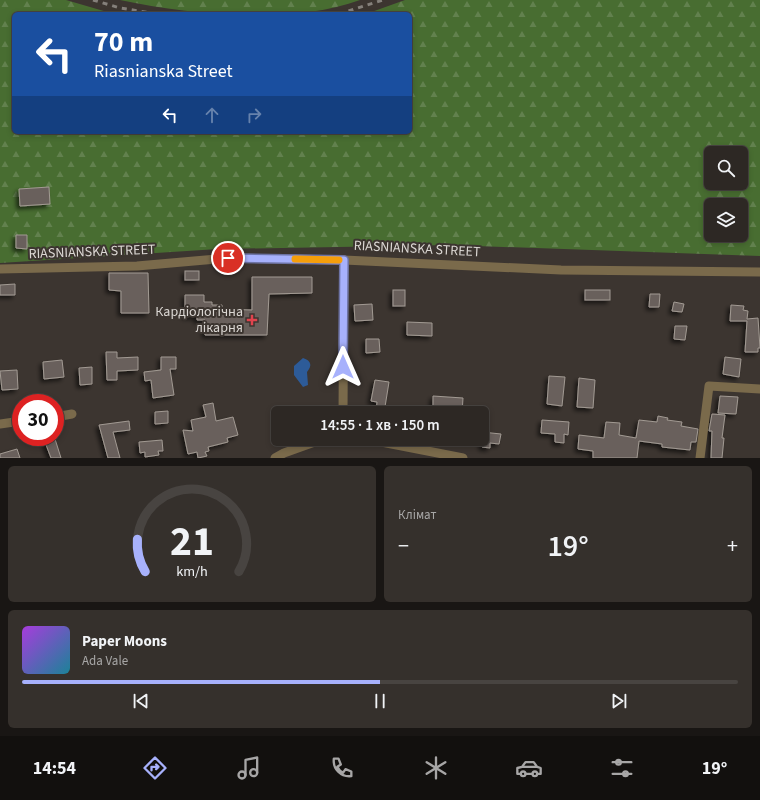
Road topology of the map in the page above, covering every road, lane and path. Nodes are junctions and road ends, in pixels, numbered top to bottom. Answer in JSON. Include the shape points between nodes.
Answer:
{"nodes":[{"id":1,"x":344,"y":260,"type":"junction"},
{"id":2,"x":0,"y":270,"type":"edge"},
{"id":3,"x":760,"y":272,"type":"edge"},
{"id":4,"x":760,"y":389,"type":"edge"},
{"id":5,"x":343,"y":406,"type":"edge"},
{"id":6,"x":72,"y":414,"type":"dead end"},
{"id":7,"x":64,"y":415,"type":"edge"},
{"id":8,"x":12,"y":422,"type":"edge"},
{"id":9,"x":0,"y":424,"type":"edge"},
{"id":10,"x":302,"y":446,"type":"edge"},
{"id":11,"x":402,"y":446,"type":"edge"},
{"id":12,"x":275,"y":458,"type":"edge"},
{"id":13,"x":463,"y":458,"type":"edge"},
{"id":14,"x":700,"y":458,"type":"edge"}],
"edges":[{"from":1,"to":2,"type":"street","name":"RIASNIANSKA STREET","via":[[228,258],[137,266]]},
{"from":1,"to":3,"type":"street","name":"RIASNIANSKA STREET","via":[[561,270]]},
{"from":1,"to":5,"type":"street"},
{"from":4,"to":14,"type":"street","via":[[709,386]]},
{"from":6,"to":7,"type":"street"},
{"from":8,"to":9,"type":"street"},
{"from":10,"to":12,"type":"street"},
{"from":11,"to":13,"type":"street"}]}
